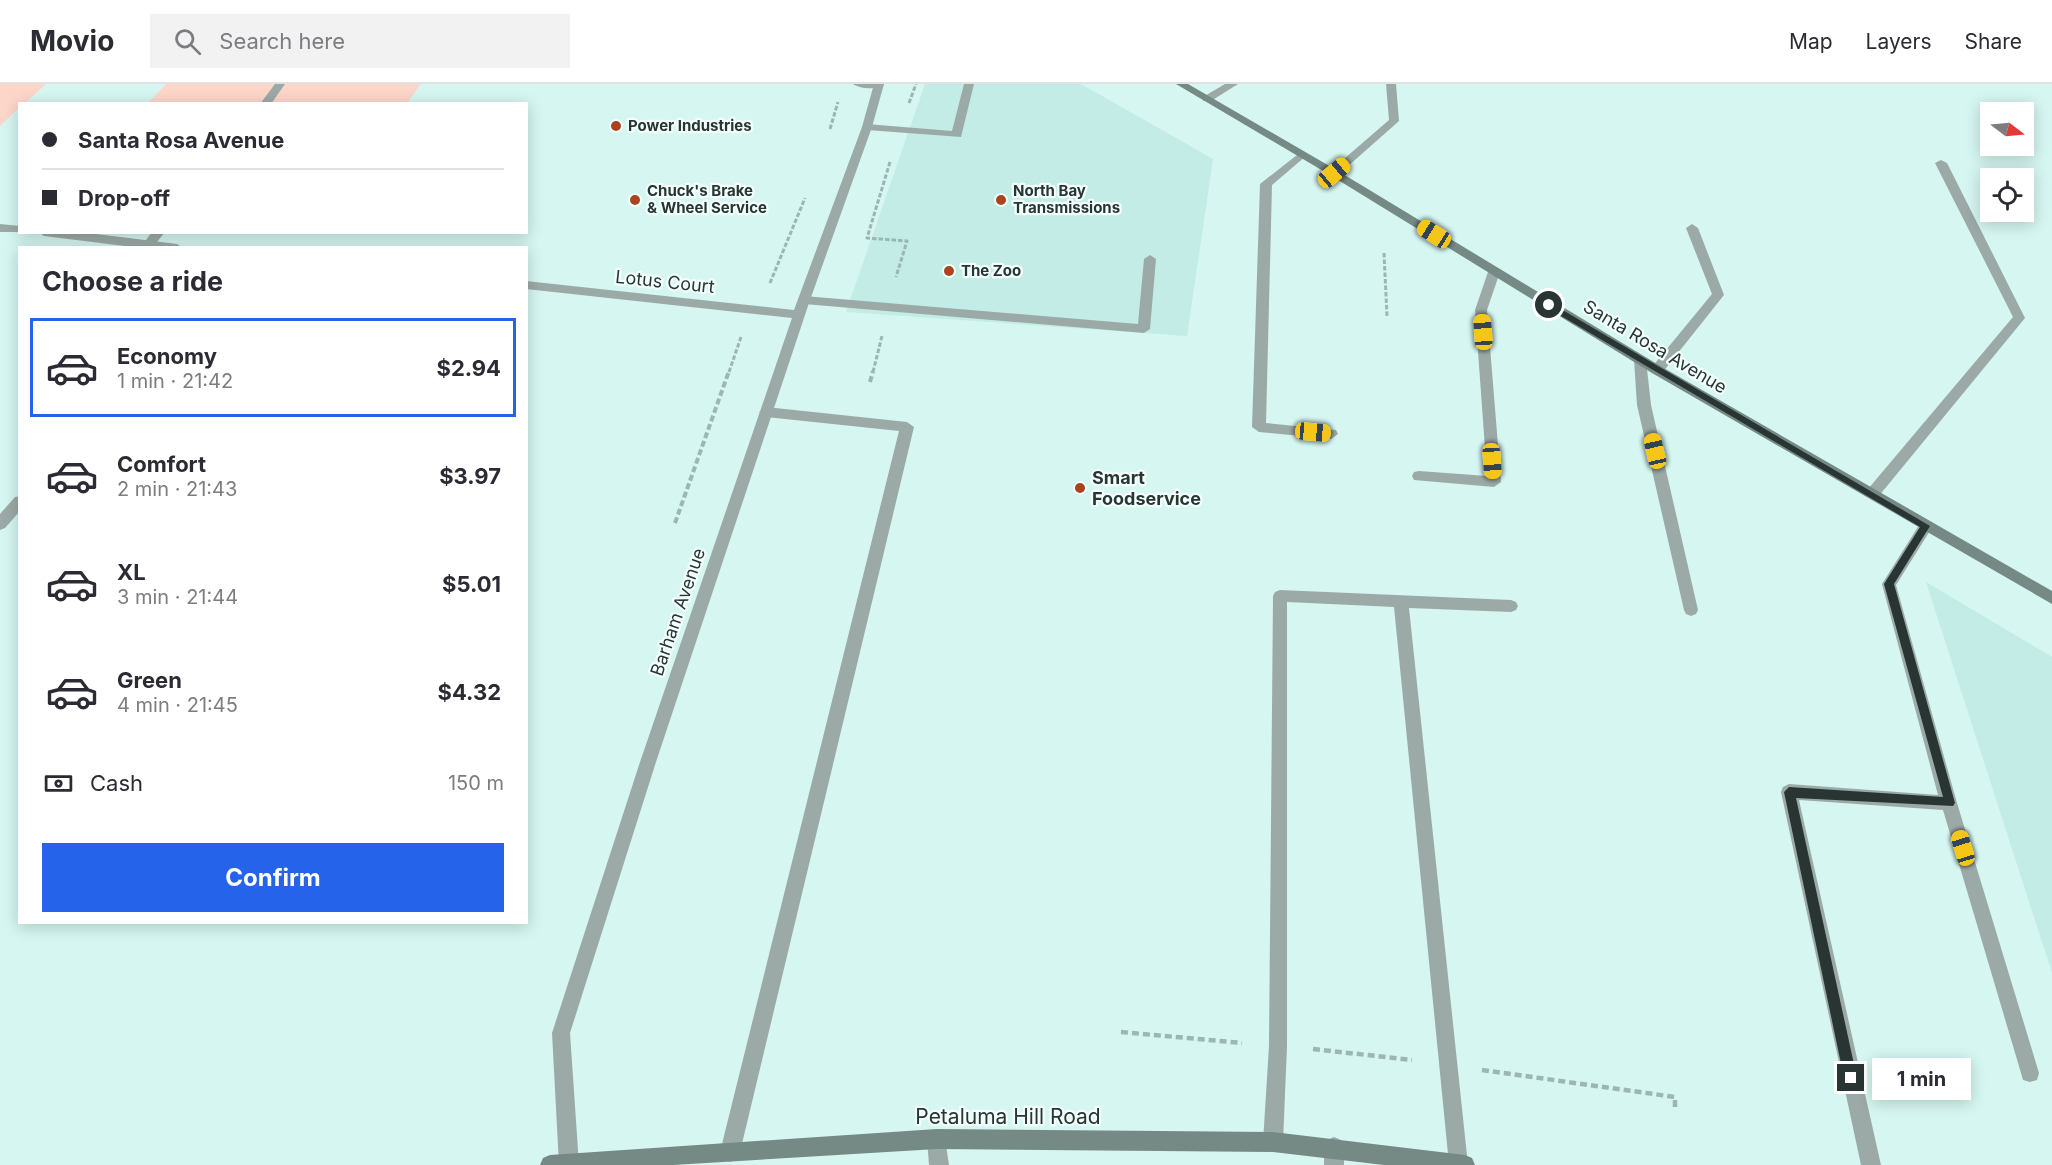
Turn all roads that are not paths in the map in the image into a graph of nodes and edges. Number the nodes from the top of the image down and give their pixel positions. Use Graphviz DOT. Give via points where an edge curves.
graph roads {
  1 [pos="280,84"];
  2 [pos="858,84"];
  3 [pos="969,84"];
  4 [pos="1181,84"];
  5 [pos="1233,84"];
  6 [pos="1391,84"];
  7 [pos="879,85"];
  8 [pos="1207,99"];
  9 [pos="266,102"];
  10 [pos="867,128"];
  11 [pos="1302,154"];
  12 [pos="1941,163"];
  13 [pos="1334,173"];
  14 [pos="0,228"];
  15 [pos="1692,228"];
  16 [pos="18,230"];
  17 [pos="62,234"];
  18 [pos="157,234"];
  19 [pos="149,244"];
  20 [pos="163,246"];
  21 [pos="1150,259"];
  22 [pos="1494,272"];
  23 [pos="528,285"];
  24 [pos="802,307"];
  25 [pos="1640,360"];
  26 [pos="1657,370"];
  27 [pos="766,412"];
  28 [pos="1331,434"];
  29 [pos="1419,476"];
  30 [pos="1873,493"];
  31 [pos="18,503"];
  32 [pos="0,524"];
  33 [pos="1926,526"];
  34 [pos="2052,598"];
  35 [pos="1401,601"];
  36 [pos="1511,606"];
  37 [pos="1691,610"];
  38 [pos="1950,803"];
  39 [pos="2030,1074"];
  40 [pos="937,1139"];
  41 [pos="1273,1142"];
  42 [pos="730,1152"];
  43 [pos="1334,1156"];
  44 [pos="563,1164"];
  45 [pos="1459,1164"];
  46 [pos="939,1165"];
  47 [pos="1465,1165"];
  48 [pos="1871,1165"];
  1 -- 9 [label="street"];
  2 -- 7 [label="street"];
  3 -- 10 [label="street" via="957,135"];
  4 -- 8 [label="main road, Santa Rosa Avenue"];
  5 -- 8 [label="street"];
  6 -- 13 [label="street" via="1394,121"];
  7 -- 10 [label="street, Barham Avenue"];
  8 -- 11 [label="main road, Santa Rosa Avenue"];
  10 -- 24 [label="street, Barham Avenue"];
  11 -- 13 [label="main road, Santa Rosa Avenue"];
  11 -- 28 [label="street" via="1266,184 1258,427"];
  12 -- 30 [label="street" via="2019,318"];
  13 -- 22 [label="main road, Santa Rosa Avenue"];
  14 -- 16 [label="street"];
  15 -- 26 [label="street" via="1718,295"];
  17 -- 19 [label="street"];
  18 -- 19 [label="street"];
  19 -- 20 [label="street"];
  21 -- 24 [label="street, Lotus Court" via="1144,329"];
  22 -- 25 [label="main road, Santa Rosa Avenue"];
  22 -- 29 [label="street" via="1481,310 1494,482"];
  23 -- 24 [label="street, Lotus Court" via="758,310"];
  24 -- 27 [label="street, Barham Avenue"];
  25 -- 26 [label="main road, Santa Rosa Avenue"];
  25 -- 37 [label="street" via="1644,405"];
  26 -- 30 [label="main road, Santa Rosa Avenue"];
  27 -- 42 [label="street" via="907,427"];
  27 -- 44 [label="street, Barham Avenue" via="561,1033"];
  30 -- 33 [label="main road, Santa Rosa Avenue"];
  31 -- 32 [label="street"];
  33 -- 34 [label="main road, Santa Rosa Avenue"];
  33 -- 38 [label="street" via="1889,584"];
  35 -- 36 [label="street"];
  35 -- 41 [label="street" via="1280,596 1278,1046"];
  35 -- 45 [label="street"];
  38 -- 39 [label="street"];
  38 -- 48 [label="street" via="1789,792"];
  40 -- 41 [label="main road, Petaluma Hill Road"];
  40 -- 42 [label="main road, Petaluma Hill Road"];
  40 -- 46 [label="street"];
  41 -- 43 [label="main road, Petaluma Hill Road"];
  42 -- 44 [label="main road, Petaluma Hill Road"];
  43 -- 45 [label="main road, Petaluma Hill Road"];
  45 -- 47 [label="main road, Petaluma Hill Road"];
}
